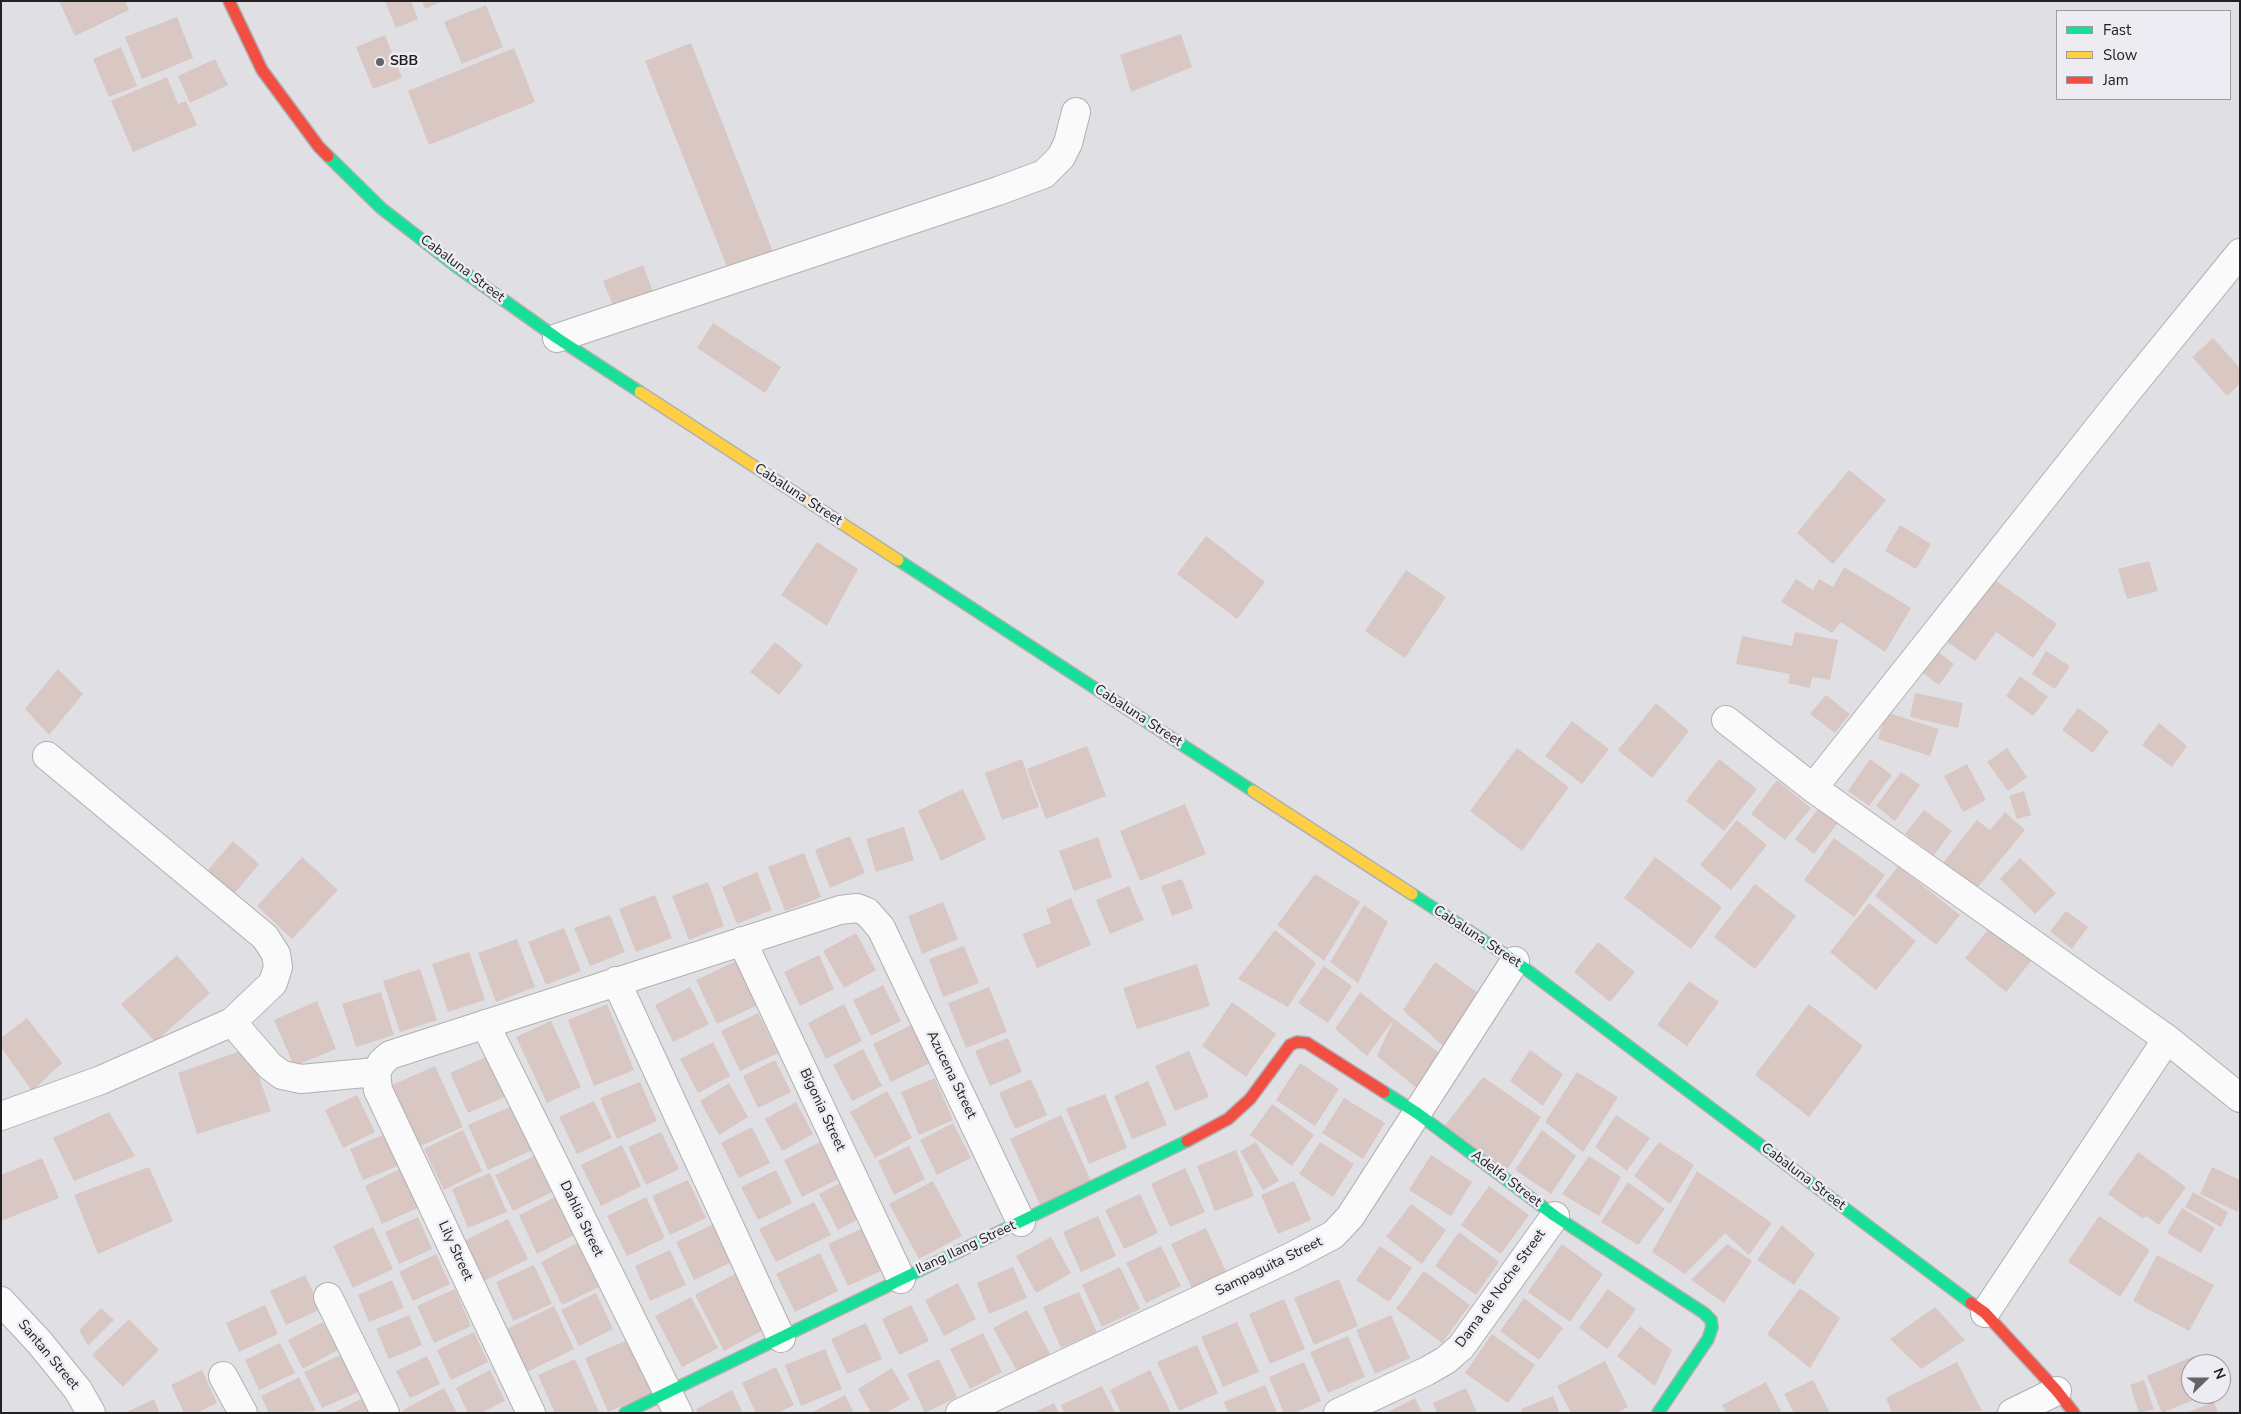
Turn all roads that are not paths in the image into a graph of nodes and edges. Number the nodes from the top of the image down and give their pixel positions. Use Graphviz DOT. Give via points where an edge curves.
graph roads {
  1 [pos="229,1"];
  2 [pos="1076,112"];
  3 [pos="2240,253"];
  4 [pos="557,338"];
  5 [pos="1726,720"];
  6 [pos="47,756"];
  7 [pos="1813,788"];
  8 [pos="742,941"];
  9 [pos="1514,960"];
  10 [pos="616,981"];
  11 [pos="232,1022"];
  12 [pos="485,1024"];
  13 [pos="2167,1039"];
  14 [pos="1284,1053"];
  15 [pos="377,1081"];
  16 [pos="2240,1098"];
  17 [pos="1417,1113"];
  18 [pos="1,1116"];
  19 [pos="1555,1216"];
  20 [pos="1021,1222"];
  21 [pos="901,1279"];
  22 [pos="328,1297"];
  23 [pos="1,1301"];
  24 [pos="1985,1314"];
  25 [pos="781,1338"];
  26 [pos="223,1376"];
  27 [pos="2057,1391"];
  28 [pos="672,1403"];
  29 [pos="91,1413"];
  30 [pos="243,1413"];
  31 [pos="385,1413"];
  32 [pos="531,1413"];
  33 [pos="625,1413"];
  34 [pos="960,1413"];
  35 [pos="1338,1413"];
  36 [pos="1658,1413"];
  37 [pos="2012,1413"];
  38 [pos="2074,1413"];
  1 -- 4 [label="main road, Cabaluna Street" via="262,70 319,146 381,208"];
  2 -- 4 [label="street" via="1061,157 1044,174"];
  3 -- 7 [label="street"];
  4 -- 9 [label="main road, Cabaluna Street"];
  5 -- 7 [label="street"];
  6 -- 11 [label="street" via="265,937 276,954 278,967 273,983"];
  7 -- 13 [label="street"];
  8 -- 10 [label="street"];
  8 -- 20 [label="street, Azucena Street" via="840,910 856,908 867,912 881,928"];
  8 -- 21 [label="street, Bigonia Street"];
  9 -- 17 [label="street, Sampaguita Street"];
  9 -- 24 [label="main road, Cabaluna Street"];
  10 -- 12 [label="street"];
  10 -- 25 [label="street"];
  11 -- 15 [label="street" via="270,1066 282,1075 301,1079"];
  11 -- 18 [label="street" via="101,1080"];
  12 -- 15 [label="street" via="390,1055 382,1062"];
  12 -- 28 [label="street, Dahlia Street"];
  13 -- 16 [label="street"];
  13 -- 24 [label="street"];
  14 -- 17 [label="main road, Adelfa Street" via="1290,1045 1307,1043"];
  14 -- 20 [label="main road, Ilang Ilang Street" via="1250,1099 1228,1119"];
  15 -- 32 [label="street, Lily Street"];
  17 -- 19 [label="main road, Adelfa Street"];
  17 -- 34 [label="street, Sampaguita Street" via="1350,1217 1333,1235 1316,1246"];
  19 -- 35 [label="street, Dama de Noche Street" via="1461,1347 1427,1371"];
  19 -- 36 [label="main road, Adelfa Street" via="1711,1320 1708,1339"];
  20 -- 21 [label="main road, Ilang Ilang Street"];
  21 -- 25 [label="main road, Ilang Ilang Street"];
  22 -- 31 [label="street"];
  23 -- 29 [label="street, Santan Street" via="78,1390"];
  24 -- 27 [label="main road, Cabaluna Street"];
  25 -- 28 [label="main road, Ilang Ilang Street"];
  26 -- 30 [label="street"];
  27 -- 37 [label="street"];
  27 -- 38 [label="main road, Cabaluna Street"];
  28 -- 33 [label="main road, Ilang Ilang Street"];
}
